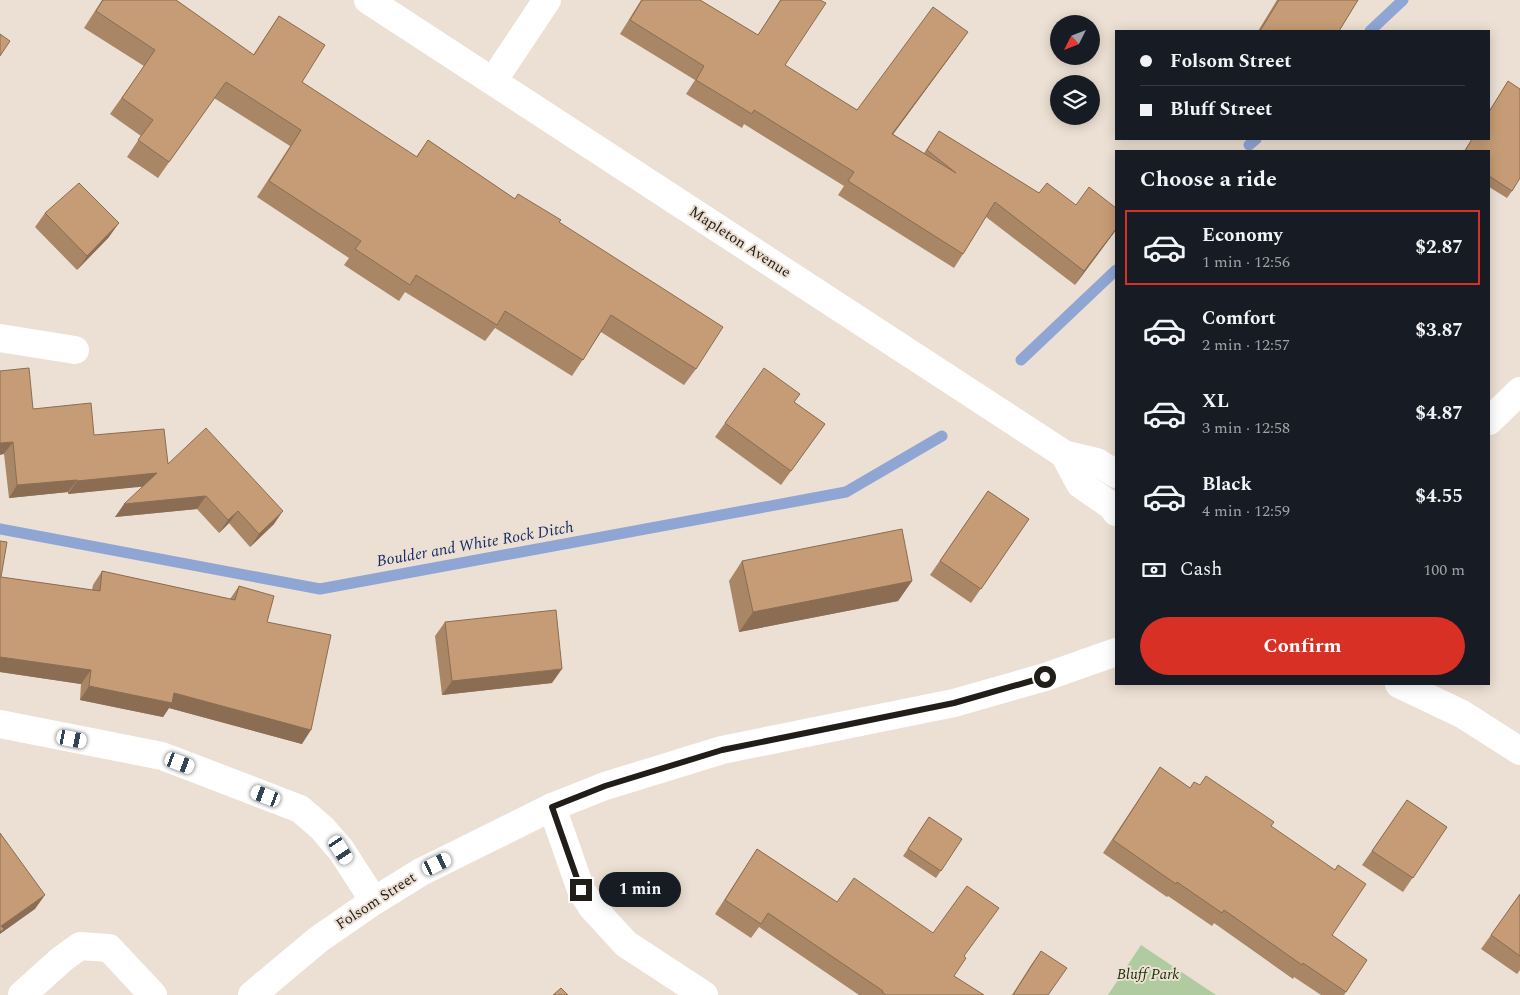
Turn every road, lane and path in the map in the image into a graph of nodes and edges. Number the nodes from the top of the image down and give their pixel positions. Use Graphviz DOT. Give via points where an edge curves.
graph roads {
  1 [pos="368,0"];
  2 [pos="547,0"];
  3 [pos="493,82"];
  4 [pos="0,338"];
  5 [pos="75,350"];
  6 [pos="1520,390"];
  7 [pos="1490,420"];
  8 [pos="1064,454"];
  9 [pos="1115,473"];
  10 [pos="1115,510"];
  11 [pos="1115,652"];
  12 [pos="1400,685"];
  13 [pos="1434,685"];
  14 [pos="1462,714"];
  15 [pos="0,724"];
  16 [pos="1520,751"];
  17 [pos="552,807"];
  18 [pos="374,900"];
  19 [pos="22,995"];
  20 [pos="153,995"];
  21 [pos="252,995"];
  22 [pos="704,995"];
  1 -- 3 [label="street, Mapleton Avenue"];
  2 -- 3 [label="street"];
  3 -- 8 [label="street, Mapleton Avenue"];
  4 -- 5 [label="street"];
  6 -- 7 [label="street"];
  8 -- 9 [label="street, Mapleton Avenue" via="1096,462"];
  8 -- 10 [label="street" via="1080,484"];
  11 -- 17 [label="street, Folsom Street" via="1045,677 954,703 722,750 605,786"];
  12 -- 14 [label="street"];
  13 -- 14 [label="street"];
  14 -- 16 [label="street"];
  15 -- 18 [label="street" via="162,756 300,809 341,850"];
  17 -- 18 [label="street, Folsom Street" via="421,872"];
  17 -- 22 [label="street" via="581,890 592,907 626,944"];
  18 -- 21 [label="street, Folsom Street" via="319,939"];
  19 -- 20 [label="street" via="80,946 109,948"];
}
